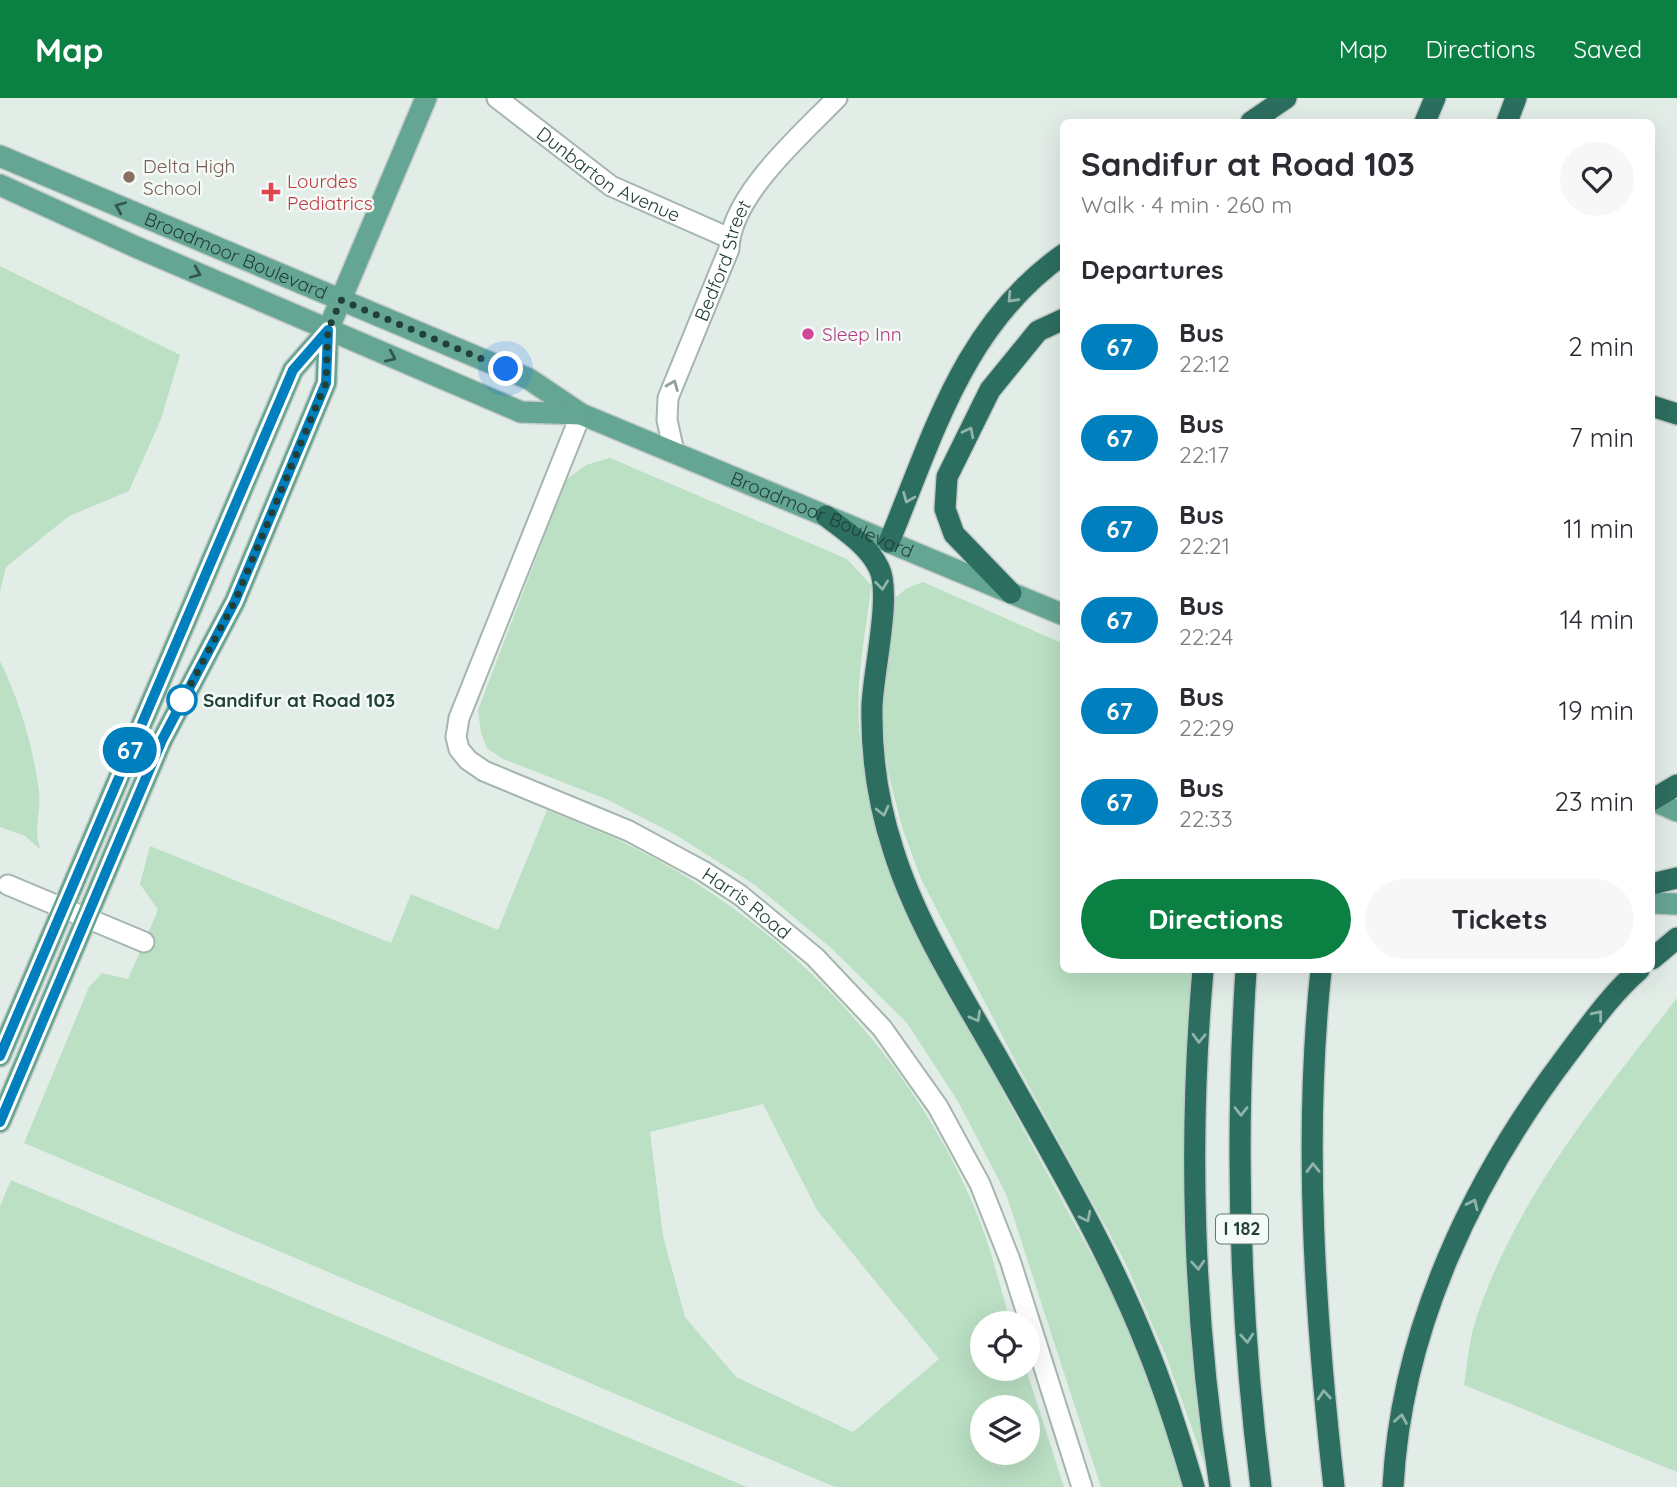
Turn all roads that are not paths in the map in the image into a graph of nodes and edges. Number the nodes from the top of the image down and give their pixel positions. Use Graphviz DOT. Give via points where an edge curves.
graph roads {
  1 [pos="426,98"];
  2 [pos="498,98"];
  3 [pos="837,98"];
  4 [pos="1286,98"];
  5 [pos="1435,98"];
  6 [pos="1516,98"];
  7 [pos="1255,119"];
  8 [pos="1426,119"];
  9 [pos="1508,119"];
  10 [pos="0,156"];
  11 [pos="0,185"];
  12 [pos="729,238"];
  13 [pos="1060,257"];
  14 [pos="341,300"];
  15 [pos="1060,320"];
  16 [pos="328,330"];
  17 [pos="1655,407"];
  18 [pos="580,414"];
  19 [pos="1677,414"];
  20 [pos="674,452"];
  21 [pos="826,516"];
  22 [pos="890,542"];
  23 [pos="1011,593"];
  24 [pos="1060,613"];
  25 [pos="1677,785"];
  26 [pos="1655,798"];
  27 [pos="1655,801"];
  28 [pos="1677,811"];
  29 [pos="1677,878"];
  30 [pos="1655,883"];
  31 [pos="8,885"];
  32 [pos="1655,903"];
  33 [pos="1677,904"];
  34 [pos="62,908"];
  35 [pos="86,918"];
  36 [pos="1677,938"];
  37 [pos="144,942"];
  38 [pos="1655,956"];
  39 [pos="1203,973"];
  40 [pos="1246,973"];
  41 [pos="1321,973"];
  42 [pos="1327,973"];
  43 [pos="1636,973"];
  44 [pos="1315,1029"];
  45 [pos="0,1056"];
  46 [pos="0,1122"];
  47 [pos="1082,1487"];
  48 [pos="1194,1487"];
  49 [pos="1220,1487"];
  50 [pos="1261,1487"];
  51 [pos="1334,1487"];
  52 [pos="1394,1487"];
  1 -- 14 [label="main road"];
  2 -- 12 [label="street, Dunbarton Avenue" via="611,186"];
  3 -- 12 [label="street, Bedford Street" via="765,174"];
  4 -- 7 [label="highway"];
  5 -- 8 [label="highway"];
  6 -- 9 [label="highway"];
  14 -- 10 [label="main road, Broadmoor Boulevard, one-way"];
  11 -- 16 [label="main road, Broadmoor Boulevard, one-way"];
  20 -- 12 [label="street, Bedford Street, one-way" via="668,398 729,249"];
  13 -- 22 [label="highway, one-way" via="994,318 970,356"];
  14 -- 16 [label="main road"];
  14 -- 18 [label="main road, Broadmoor Boulevard" via="529,379"];
  23 -- 15 [label="highway, one-way" via="954,534 945,509 947,477 990,390 1038,331"];
  16 -- 18 [label="main road, Broadmoor Boulevard, one-way" via="521,412"];
  16 -- 34 [label="main road" via="293,370"];
  16 -- 35 [label="main road" via="326,383 235,601 162,740"];
  17 -- 19 [label="highway"];
  18 -- 20 [label="main road, Broadmoor Boulevard"];
  18 -- 47 [label="street, Harris Road" via="458,718 459,749 484,771 629,831 740,895 815,957 882,1028 938,1107 980,1184 1010,1260"];
  20 -- 21 [label="main road, Broadmoor Boulevard"];
  21 -- 22 [label="main road, Broadmoor Boulevard"];
  21 -- 48 [label="highway, one-way" via="863,545 880,569 883,598 872,706 873,753 893,850 928,931 1119,1283 1166,1396"];
  22 -- 23 [label="main road, Broadmoor Boulevard"];
  23 -- 24 [label="main road, Broadmoor Boulevard"];
  25 -- 26 [label="highway"];
  27 -- 28 [label="main road"];
  29 -- 30 [label="highway"];
  31 -- 34 [label="street"];
  32 -- 33 [label="main road"];
  34 -- 35 [label="street"];
  34 -- 45 [label="main road"];
  35 -- 37 [label="street"];
  35 -- 46 [label="main road"];
  36 -- 38 [label="highway"];
  39 -- 49 [label="highway, one-way" via="1196,1101 1198,1251 1209,1417"];
  40 -- 50 [label="highway, I 182, one-way" via="1240,1186 1249,1370"];
  41 -- 44 [label="highway"];
  42 -- 44 [label="highway"];
  52 -- 43 [label="highway, one-way" via="1409,1379 1430,1304 1478,1193 1531,1103"];
  51 -- 44 [label="highway, one-way" via="1314,1225"];
}
